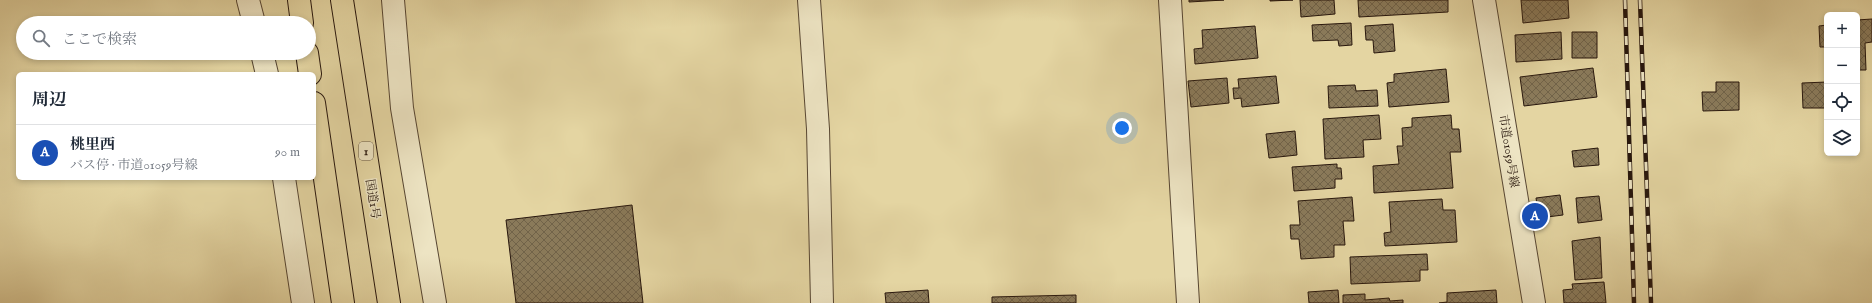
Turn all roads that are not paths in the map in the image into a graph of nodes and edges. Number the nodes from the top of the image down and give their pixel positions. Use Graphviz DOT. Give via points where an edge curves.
graph roads {
  1 [pos="248,0"];
  2 [pos="299,0"];
  3 [pos="342,0"];
  4 [pos="393,0"];
  5 [pos="809,0"];
  6 [pos="1170,0"];
  7 [pos="1484,0"];
  8 [pos="252,16"];
  9 [pos="301,16"];
  10 [pos="264,60"];
  11 [pos="308,60"];
  12 [pos="267,72"];
  13 [pos="310,72"];
  14 [pos="316,117"];
  15 [pos="284,180"];
  16 [pos="303,303"];
  17 [pos="343,303"];
  18 [pos="389,303"];
  19 [pos="435,303"];
  20 [pos="822,303"];
  21 [pos="1188,303"];
  22 [pos="1534,303"];
  1 -- 8 [label="street"];
  2 -- 9 [label="highway"];
  3 -- 18 [label="highway, 国道1号 / 1"];
  4 -- 19 [label="street" via="402,108"];
  5 -- 20 [label="street" via="818,129"];
  6 -- 21 [label="street"];
  7 -- 22 [label="street, 市道01059号線"];
  10 -- 12 [label="street"];
  11 -- 13 [label="highway"];
  14 -- 17 [label="highway"];
  15 -- 16 [label="street"];
}
